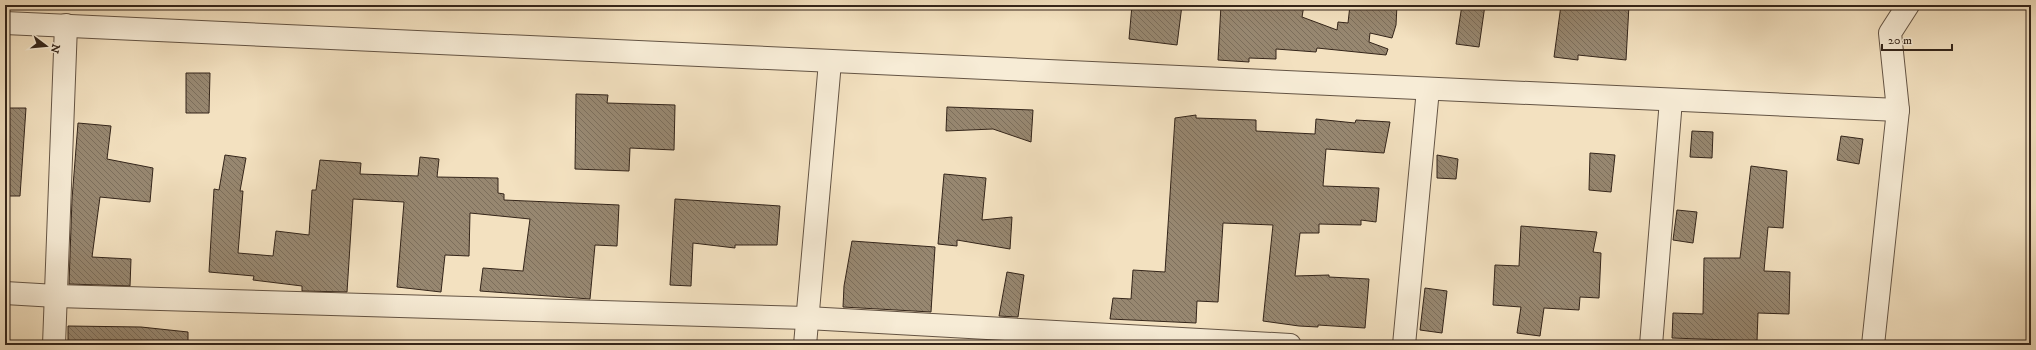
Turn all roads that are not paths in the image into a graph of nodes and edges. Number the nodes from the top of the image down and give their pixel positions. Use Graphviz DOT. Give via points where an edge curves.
graph roads {
  1 [pos="1908,5"];
  2 [pos="5,23"];
  3 [pos="66,25"];
  4 [pos="830,62"];
  5 [pos="1428,89"];
  6 [pos="1671,100"];
  7 [pos="1898,110"];
  8 [pos="5,292"];
  9 [pos="56,296"];
  10 [pos="807,318"];
  11 [pos="54,345"];
  12 [pos="805,345"];
  13 [pos="1290,345"];
  14 [pos="1404,345"];
  15 [pos="1651,345"];
  16 [pos="1874,345"];
  1 -- 7 [label="street" via="1890,33"];
  2 -- 3 [label="street"];
  3 -- 4 [label="street"];
  3 -- 9 [label="street"];
  4 -- 5 [label="street"];
  4 -- 10 [label="street"];
  5 -- 6 [label="street"];
  5 -- 14 [label="street"];
  6 -- 7 [label="street"];
  6 -- 15 [label="street"];
  7 -- 16 [label="street"];
  8 -- 9 [label="street"];
  9 -- 10 [label="street"];
  9 -- 11 [label="street"];
  10 -- 12 [label="street"];
  10 -- 13 [label="street"];
}
